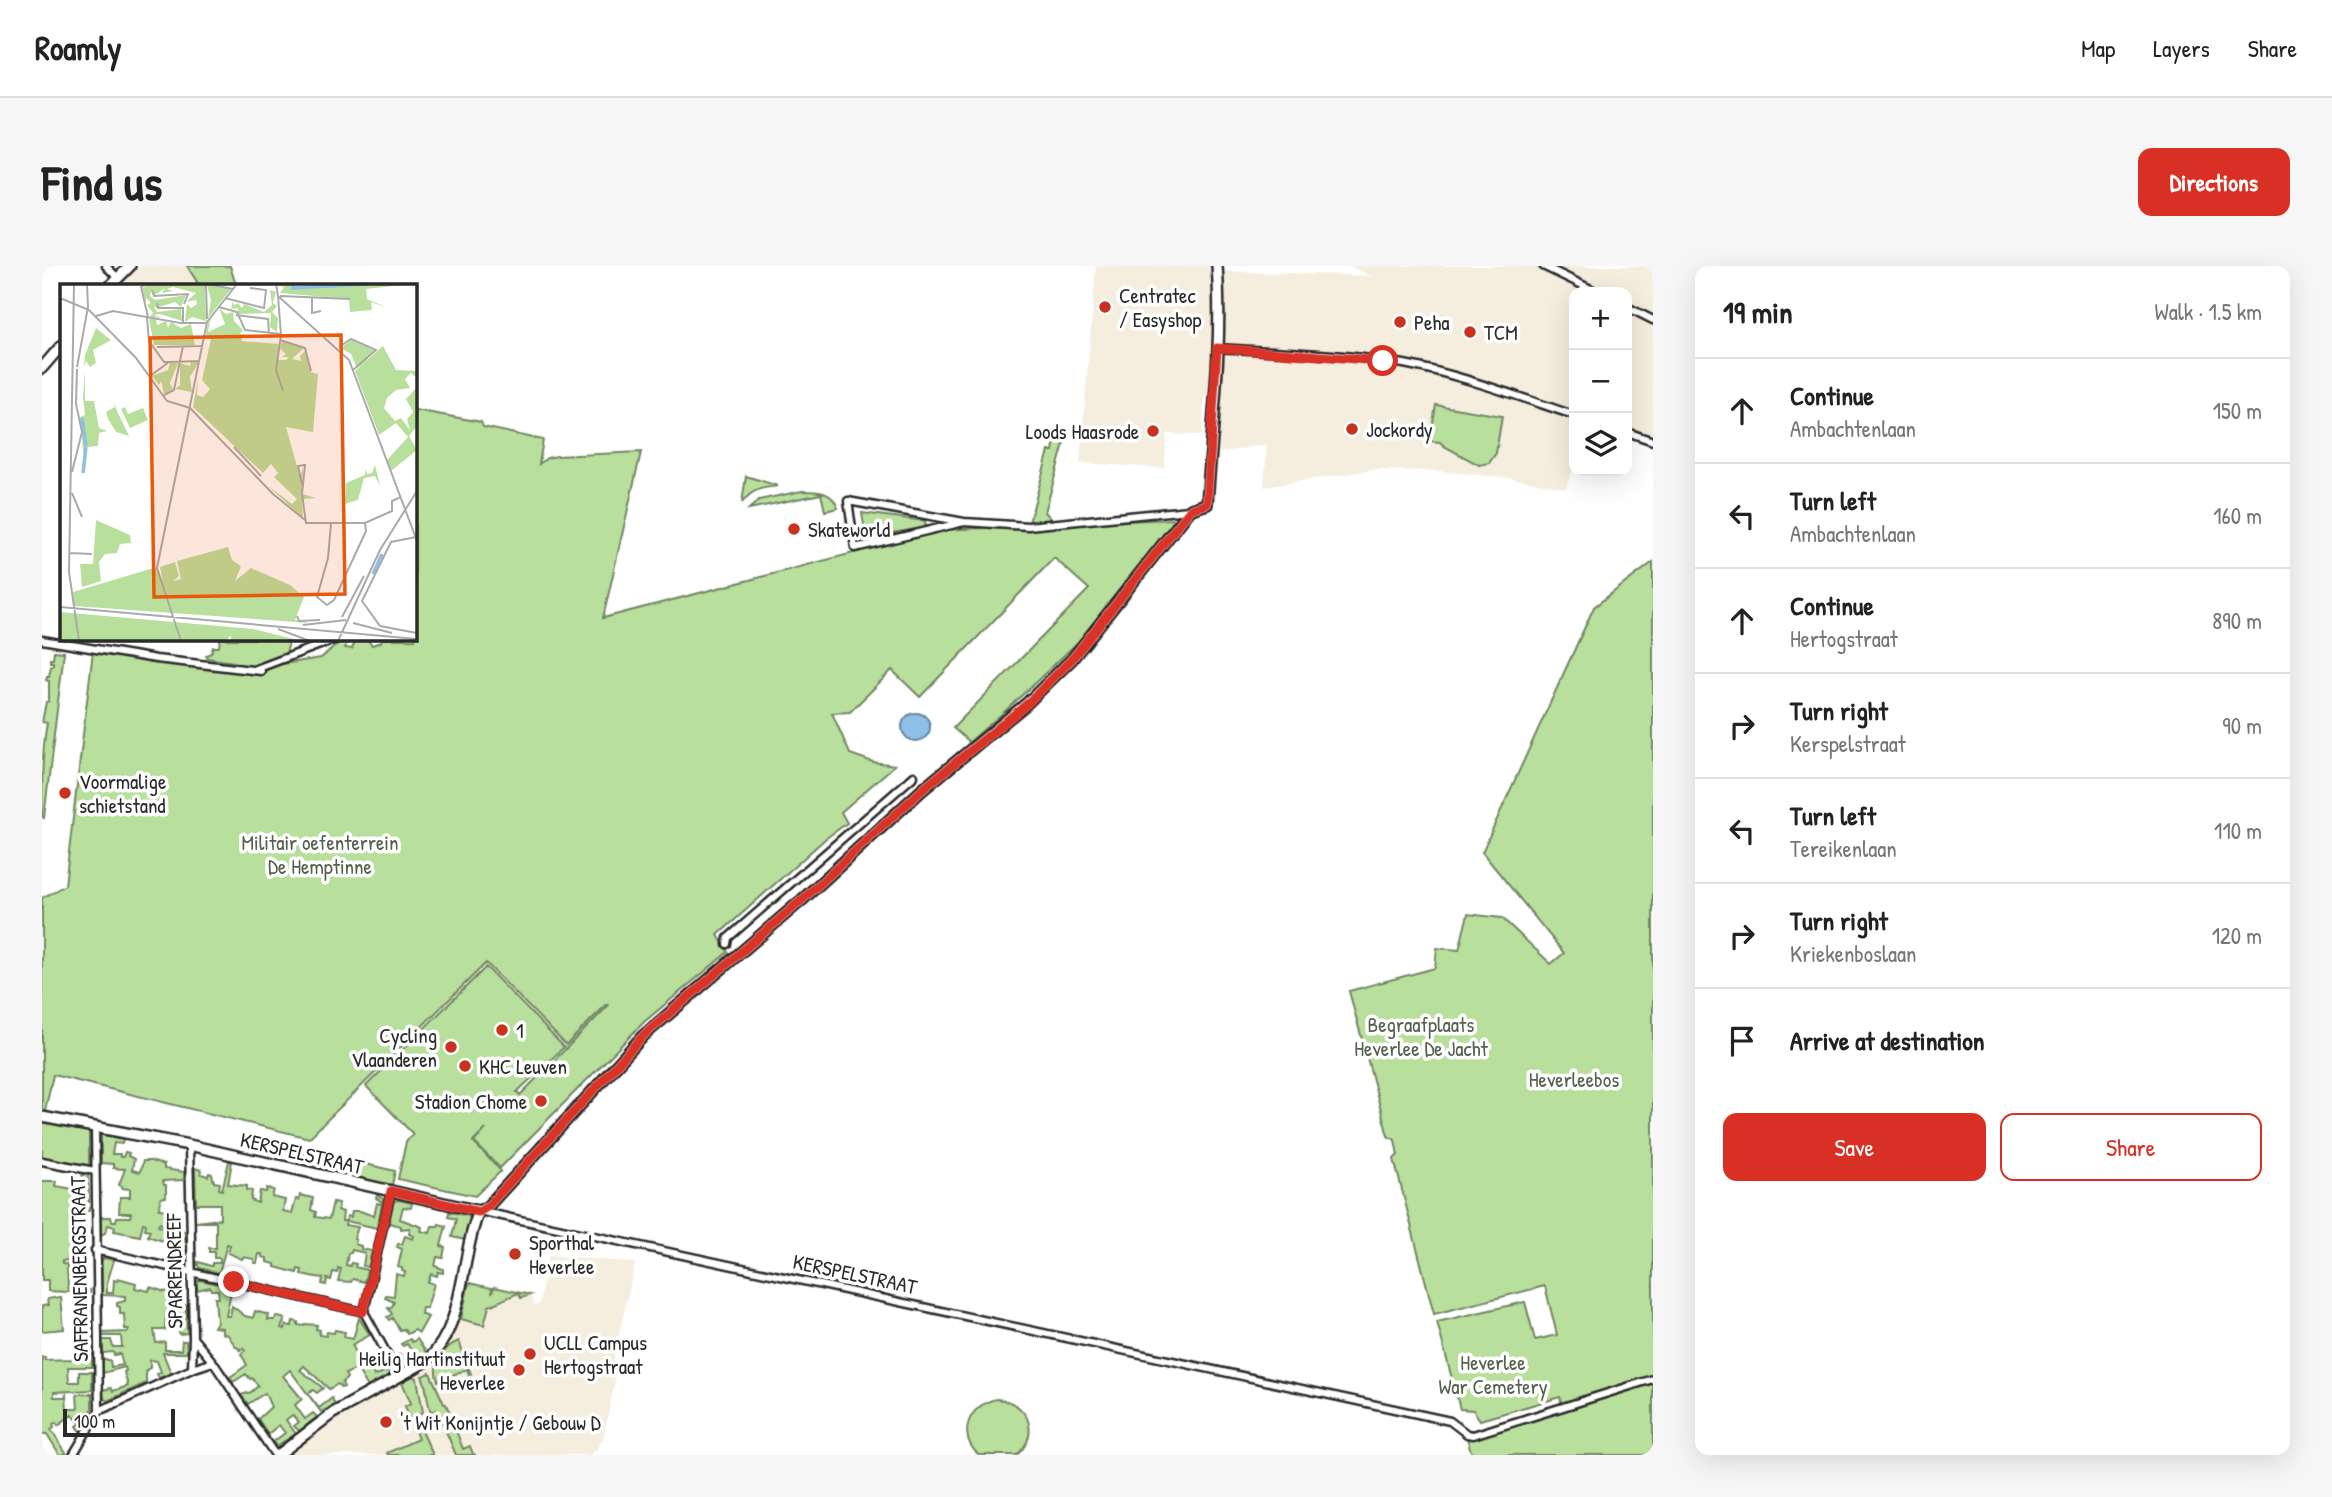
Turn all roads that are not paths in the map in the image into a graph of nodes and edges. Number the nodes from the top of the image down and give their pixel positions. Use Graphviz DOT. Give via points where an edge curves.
graph roads {
  1 [pos="106,266"];
  2 [pos="130,266"];
  3 [pos="1217,266"];
  4 [pos="1543,266"];
  5 [pos="114,281"];
  6 [pos="1587,287"];
  7 [pos="1632,310"];
  8 [pos="1653,320"];
  9 [pos="60,347"];
  10 [pos="1217,348"];
  11 [pos="42,368"];
  12 [pos="1569,413"];
  13 [pos="1632,434"];
  14 [pos="1653,441"];
  15 [pos="1191,509"];
  16 [pos="964,522"];
  17 [pos="42,640"];
  18 [pos="334,640"];
  19 [pos="67,641"];
  20 [pos="914,776"];
  21 [pos="727,944"];
  22 [pos="42,1117"];
  23 [pos="95,1127"];
  24 [pos="189,1145"];
  25 [pos="42,1161"];
  26 [pos="95,1171"];
  27 [pos="391,1191"];
  28 [pos="479,1212"];
  29 [pos="95,1250"];
  30 [pos="192,1272"];
  31 [pos="363,1312"];
  32 [pos="193,1338"];
  33 [pos="213,1362"];
  34 [pos="192,1369"];
  35 [pos="399,1376"];
  36 [pos="1653,1379"];
  37 [pos="99,1411"];
  38 [pos="73,1455"];
  39 [pos="276,1455"];
  1 -- 5 [label="street"];
  2 -- 5 [label="street"];
  3 -- 10 [label="street"];
  4 -- 6 [label="street"];
  7 -- 8 [label="street"];
  9 -- 11 [label="street"];
  10 -- 12 [label="street" via="1405,364"];
  10 -- 15 [label="street" via="1207,504"];
  13 -- 14 [label="street"];
  15 -- 16 [label="street" via="1028,526"];
  15 -- 28 [label="street" via="1072,659 1026,705 922,790 643,1036"];
  16 -- 16 [label="street" via="887,508 848,500 855,548"];
  17 -- 19 [label="street"];
  18 -- 19 [label="street" via="257,671 156,659"];
  20 -- 21 [label="street" via="728,938"];
  22 -- 23 [label="street, KERSPELSTRAAT"];
  23 -- 24 [label="street, KERSPELSTRAAT"];
  23 -- 26 [label="street, SAFFRANENBERGSTRAAT"];
  24 -- 27 [label="street, KERSPELSTRAAT"];
  24 -- 30 [label="street, SPARRENDREEF"];
  25 -- 26 [label="street"];
  26 -- 29 [label="street, SAFFRANENBERGSTRAAT"];
  27 -- 28 [label="street, KERSPELSTRAAT"];
  27 -- 31 [label="street"];
  28 -- 35 [label="street" via="444,1340 427,1361"];
  28 -- 36 [label="street, KERSPELSTRAAT" via="1450,1421 1472,1435"];
  29 -- 30 [label="street"];
  29 -- 37 [label="street, SAFFRANENBERGSTRAAT"];
  30 -- 31 [label="street"];
  30 -- 32 [label="street, SPARRENDREEF"];
  31 -- 35 [label="street"];
  32 -- 33 [label="street, SPARRENDREEF"];
  32 -- 34 [label="street"];
  33 -- 34 [label="street"];
  33 -- 39 [label="street, SPARRENDREEF"];
  34 -- 37 [label="street"];
  35 -- 39 [label="street" via="333,1413"];
  37 -- 38 [label="street"];
}
